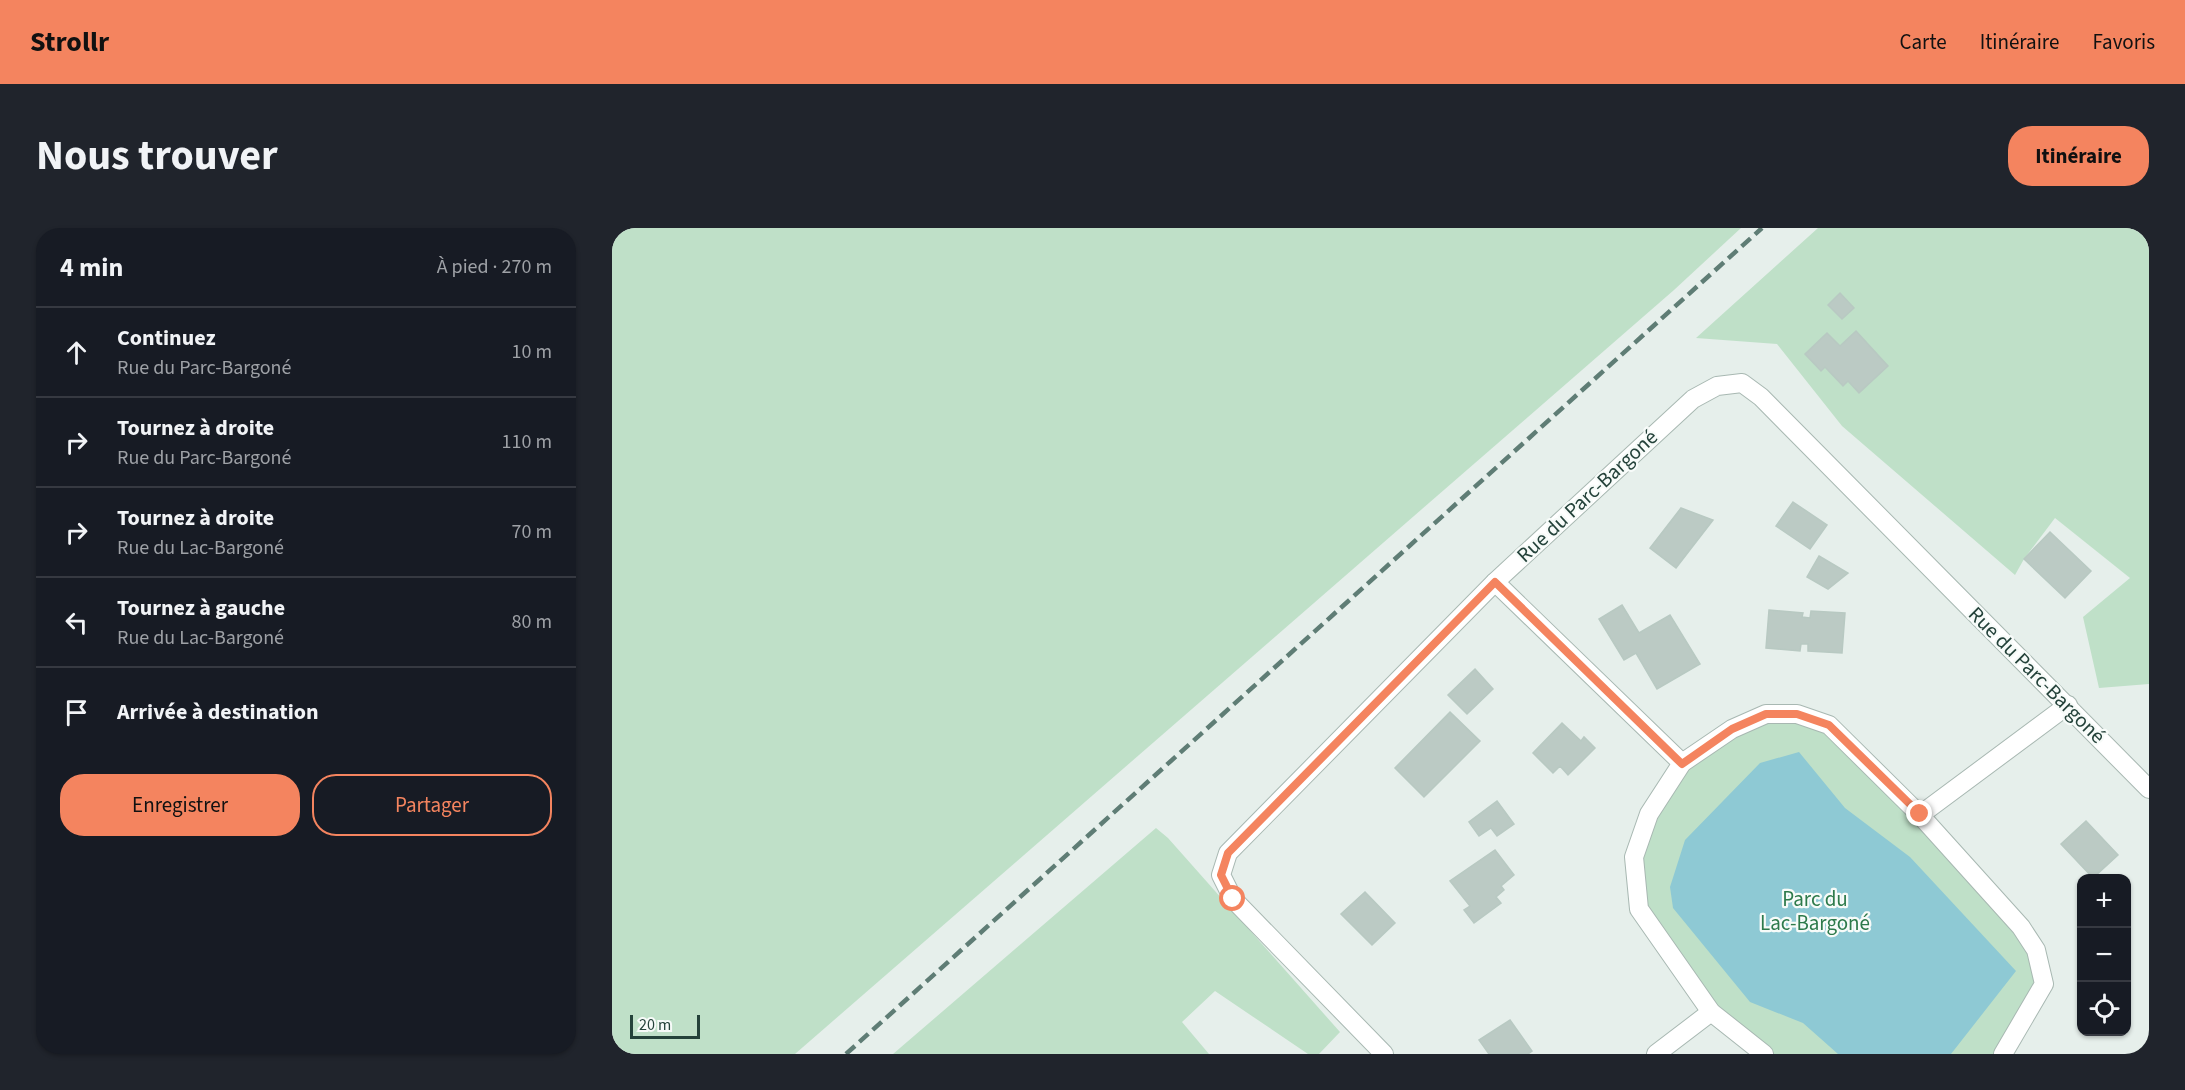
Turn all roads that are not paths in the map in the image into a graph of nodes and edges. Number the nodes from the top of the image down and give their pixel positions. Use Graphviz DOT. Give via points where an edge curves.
graph roads {
  1 [pos="1495,582"];
  2 [pos="2068,705"];
  3 [pos="1682,764"];
  4 [pos="2149,789"];
  5 [pos="1920,814"];
  6 [pos="1711,1012"];
  7 [pos="1384,1054"];
  8 [pos="1656,1054"];
  9 [pos="1764,1054"];
  10 [pos="2003,1054"];
  1 -- 2 [label="street, Rue du Parc-Bargoné" via="1693,399 1718,386 1742,383 1761,397"];
  1 -- 3 [label="street"];
  1 -- 7 [label="street, Rue du Parc-Bargoné" via="1228,853 1221,875 1233,899"];
  2 -- 4 [label="street, Rue du Parc-Bargoné"];
  2 -- 5 [label="street"];
  3 -- 5 [label="street" via="1732,729 1766,714 1797,714 1829,725"];
  3 -- 6 [label="street" via="1649,814 1634,857 1639,909"];
  5 -- 10 [label="street" via="2021,927 2036,950 2044,984"];
  6 -- 8 [label="street"];
  6 -- 9 [label="street"];
}
